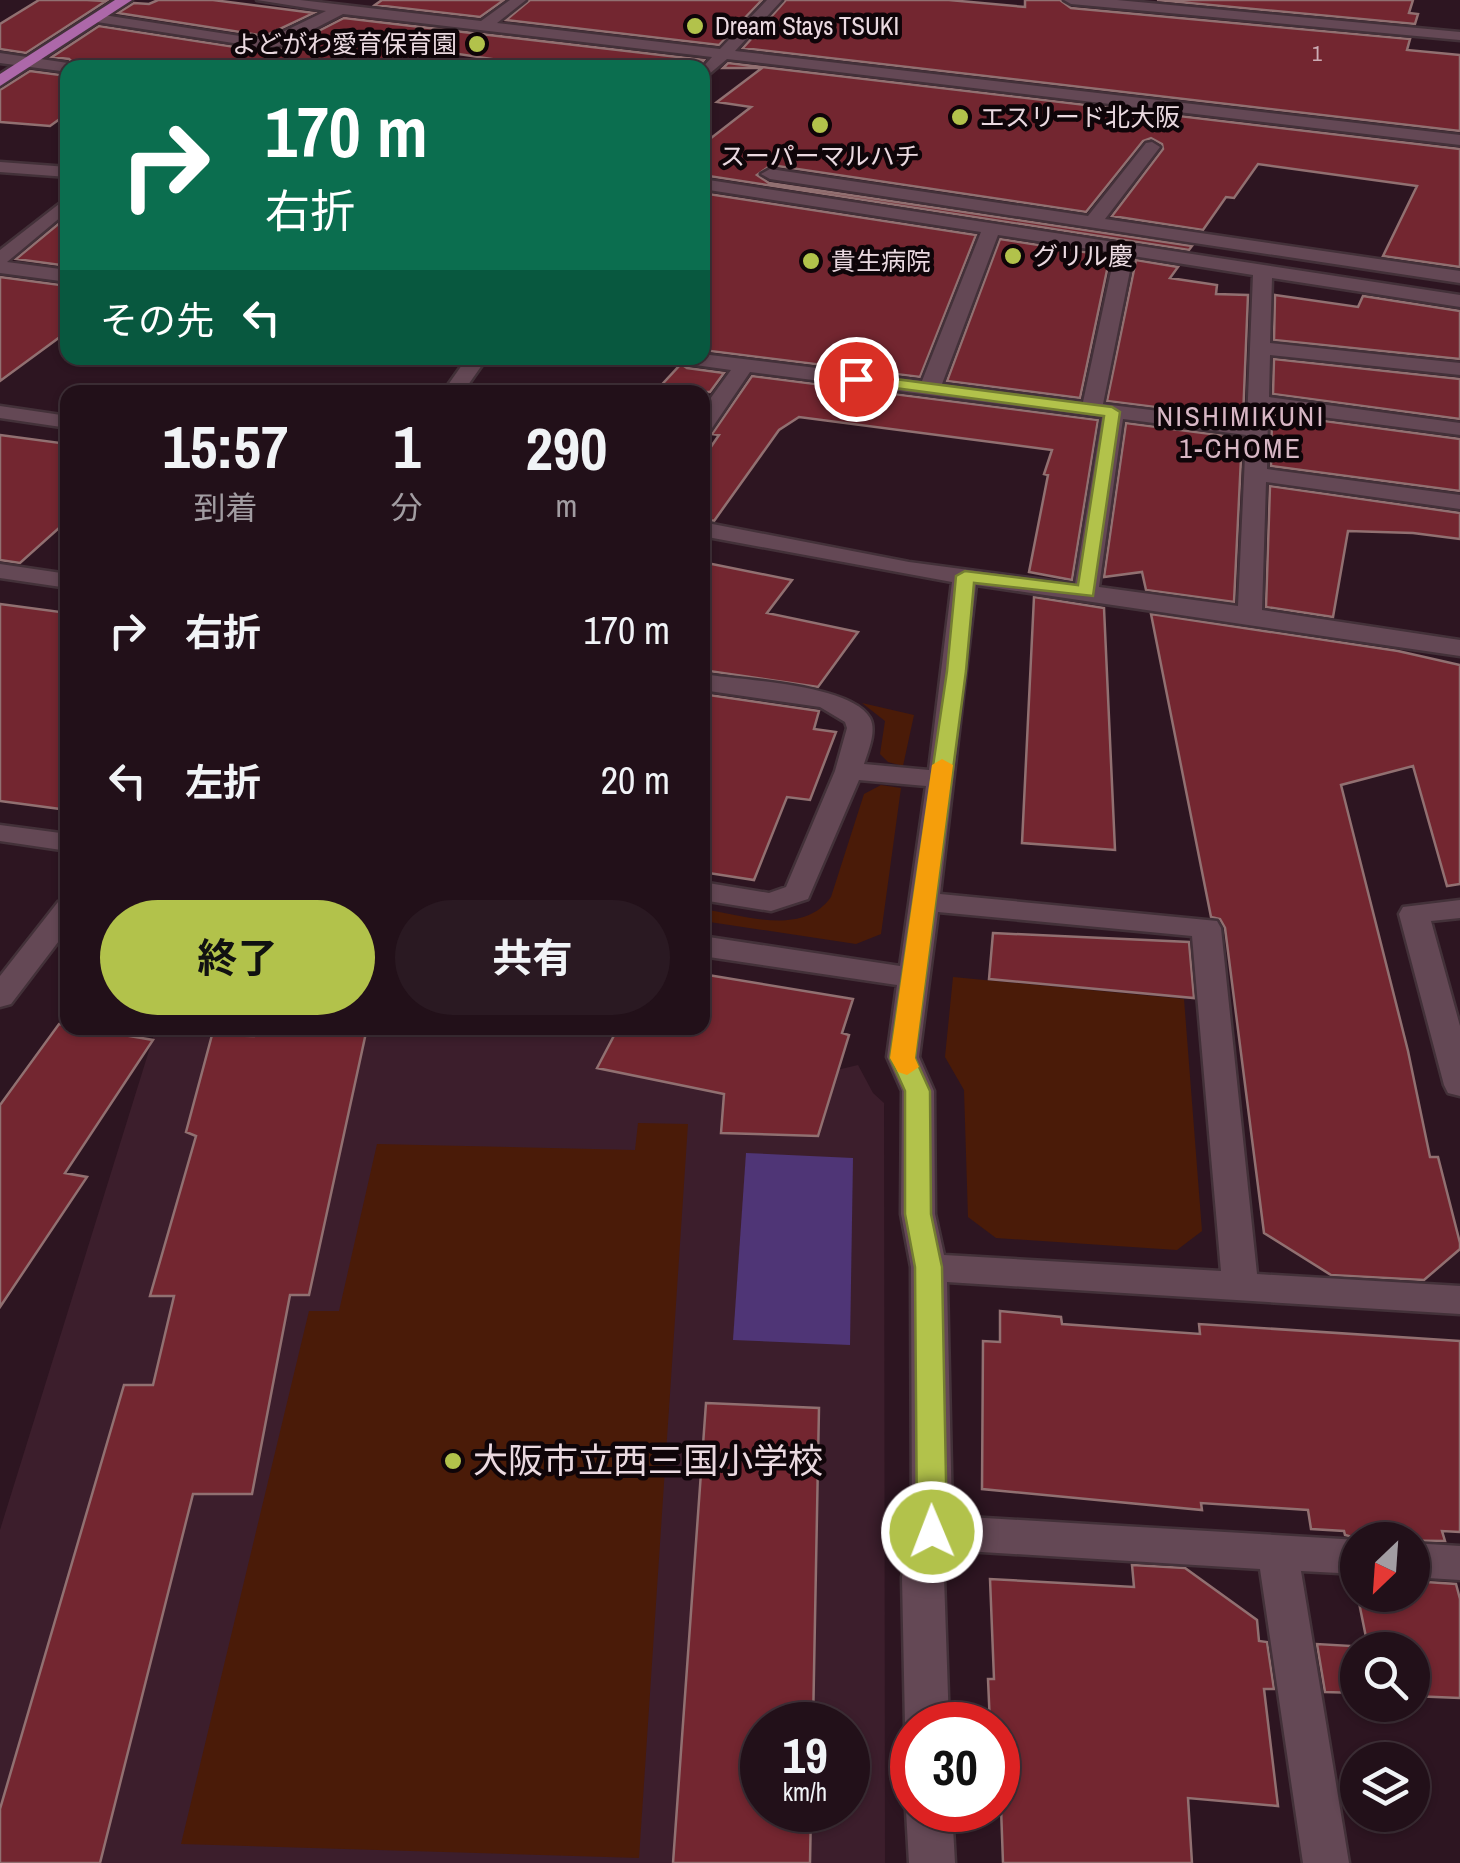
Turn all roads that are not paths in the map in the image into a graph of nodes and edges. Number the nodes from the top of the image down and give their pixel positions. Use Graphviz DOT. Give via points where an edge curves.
graph roads {
  1 [pos="125,0"];
  2 [pos="264,0"];
  3 [pos="519,0"];
  4 [pos="775,0"];
  5 [pos="1071,0"];
  6 [pos="340,9"];
  7 [pos="97,18"];
  8 [pos="484,26"];
  9 [pos="1460,36"];
  10 [pos="723,54"];
  11 [pos="0,58"];
  12 [pos="29,62"];
  13 [pos="60,67"];
  14 [pos="710,68"];
  15 [pos="1,79"];
  16 [pos="38,82"];
  17 [pos="1460,140"];
  18 [pos="1152,147"];
  19 [pos="0,166"];
  20 [pos="742,170"];
  21 [pos="60,171"];
  22 [pos="710,185"];
  23 [pos="60,209"];
  24 [pos="1092,222"];
  25 [pos="992,229"];
  26 [pos="1126,250"];
  27 [pos="0,259"];
  28 [pos="0,267"];
  29 [pos="1263,271"];
  30 [pos="60,275"];
  31 [pos="1460,277"];
  32 [pos="1460,301"];
  33 [pos="1260,348"];
  34 [pos="710,361"];
  35 [pos="744,365"];
  36 [pos="1460,370"];
  37 [pos="930,388"];
  38 [pos="1258,402"];
  39 [pos="1102,410"];
  40 [pos="0,412"];
  41 [pos="710,414"];
  42 [pos="60,421"];
  43 [pos="1460,429"];
  44 [pos="1257,430"];
  45 [pos="1255,474"];
  46 [pos="1460,502"];
  47 [pos="710,530"];
  48 [pos="0,572"];
  49 [pos="965,576"];
  50 [pos="60,580"];
  51 [pos="1086,592"];
  52 [pos="1250,615"];
  53 [pos="1460,648"];
  54 [pos="710,683"];
  55 [pos="849,771"];
  56 [pos="940,779"];
  57 [pos="0,833"];
  58 [pos="60,842"];
  59 [pos="710,893"];
  60 [pos="924,902"];
  61 [pos="1460,909"];
  62 [pos="60,918"];
  63 [pos="710,947"];
  64 [pos="914,978"];
  65 [pos="0,997"];
  66 [pos="1460,1084"];
  67 [pos="929,1267"];
  68 [pos="1240,1286"];
  69 [pos="1460,1300"];
  70 [pos="932,1532"];
  71 [pos="1278,1552"];
  72 [pos="1340,1556"];
  73 [pos="1430,1561"];
  74 [pos="1460,1563"];
  75 [pos="926,1702"];
  76 [pos="931,1832"];
  77 [pos="932,1863"];
  78 [pos="1326,1863"];
  1 -- 7 [label="main road"];
  2 -- 6 [label="street"];
  3 -- 8 [label="street"];
  4 -- 10 [label="street"];
  5 -- 9 [label="street"];
  6 -- 7 [label="street" via="266,44"];
  6 -- 8 [label="street"];
  7 -- 12 [label="main road"];
  8 -- 10 [label="street"];
  10 -- 14 [label="street"];
  10 -- 17 [label="street"];
  11 -- 12 [label="street"];
  12 -- 13 [label="street"];
  12 -- 15 [label="main road"];
  15 -- 16 [label="street"];
  18 -- 24 [label="street"];
  19 -- 21 [label="street"];
  20 -- 24 [label="street"];
  22 -- 25 [label="street"];
  23 -- 27 [label="street"];
  24 -- 31 [label="street"];
  25 -- 26 [label="street"];
  25 -- 37 [label="street"];
  26 -- 29 [label="street"];
  26 -- 39 [label="street"];
  28 -- 30 [label="street"];
  29 -- 32 [label="street"];
  29 -- 33 [label="street"];
  33 -- 36 [label="street"];
  33 -- 38 [label="street"];
  34 -- 35 [label="street"];
  35 -- 37 [label="street"];
  35 -- 41 [label="street"];
  37 -- 39 [label="street"];
  38 -- 43 [label="street"];
  38 -- 44 [label="street"];
  39 -- 44 [label="street"];
  39 -- 51 [label="street"];
  40 -- 42 [label="street"];
  44 -- 45 [label="street"];
  45 -- 46 [label="street"];
  45 -- 52 [label="street"];
  47 -- 49 [label="street"];
  48 -- 50 [label="street"];
  49 -- 51 [label="street"];
  49 -- 56 [label="street"];
  51 -- 52 [label="street"];
  52 -- 53 [label="street"];
  54 -- 55 [label="street" via="842,706 859,723"];
  55 -- 56 [label="street"];
  55 -- 59 [label="street" via="798,893 771,902"];
  56 -- 60 [label="street"];
  57 -- 58 [label="street"];
  60 -- 64 [label="street"];
  60 -- 68 [label="street" via="1206,928"];
  61 -- 66 [label="street" via="1414,914"];
  62 -- 65 [label="street"];
  63 -- 64 [label="street"];
  64 -- 67 [label="street" via="902,1058 918,1091 918,1214"];
  67 -- 68 [label="street"];
  67 -- 70 [label="street"];
  68 -- 69 [label="street"];
  70 -- 71 [label="street"];
  70 -- 75 [label="street" via="922,1577"];
  71 -- 72 [label="street"];
  71 -- 78 [label="street"];
  73 -- 74 [label="street"];
  76 -- 77 [label="street"];
}
